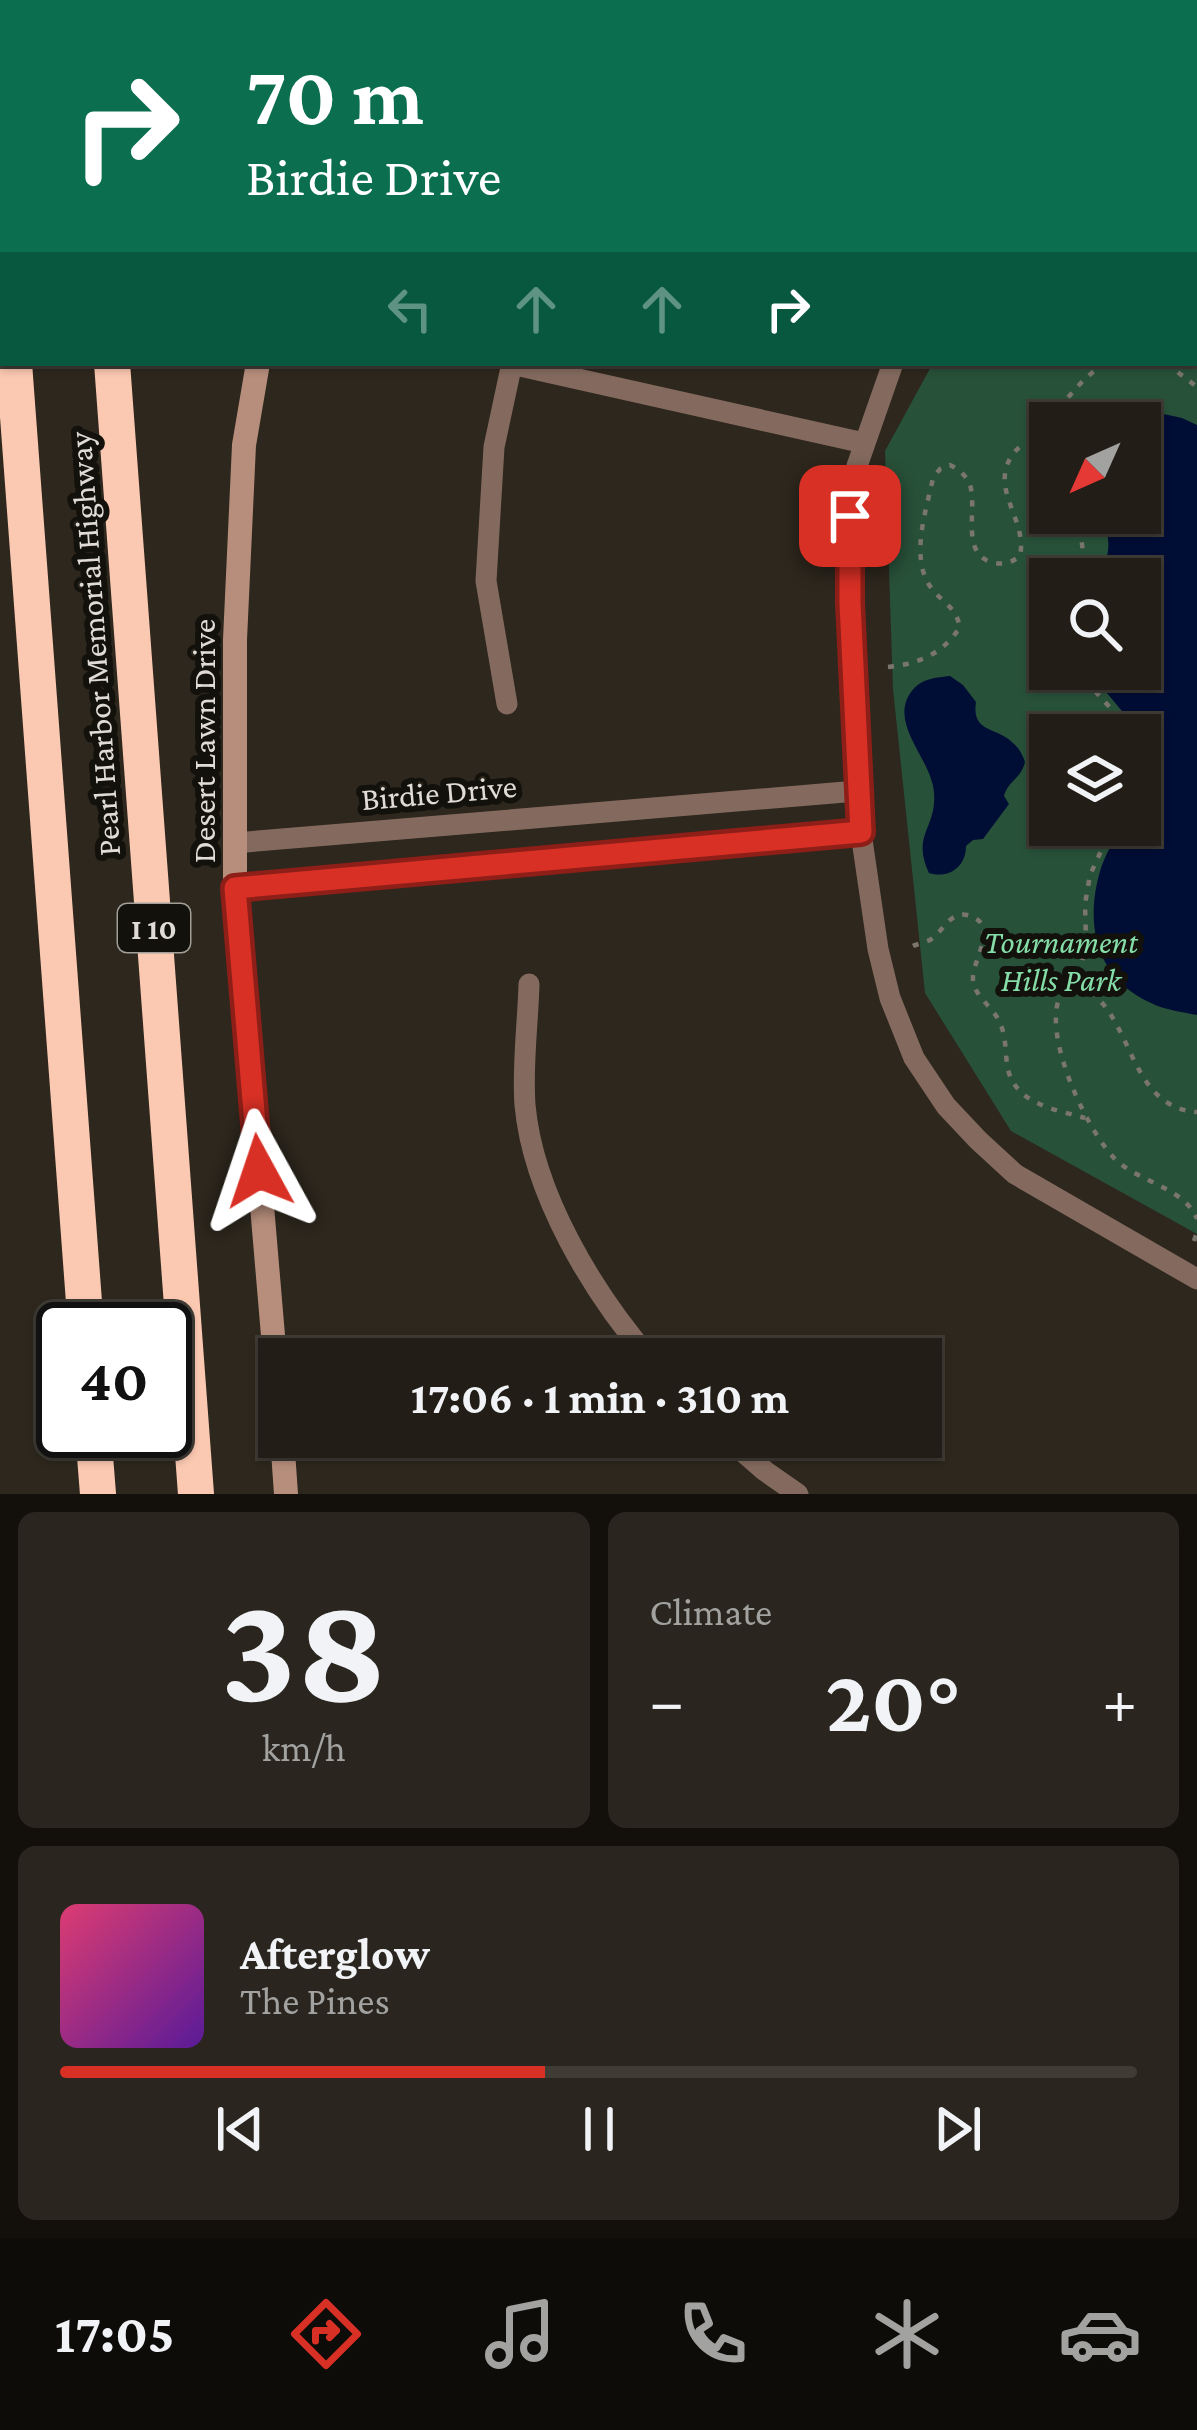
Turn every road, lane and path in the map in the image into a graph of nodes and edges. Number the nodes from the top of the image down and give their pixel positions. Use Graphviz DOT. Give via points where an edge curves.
graph roads {
  1 [pos="14,366"];
  2 [pos="112,366"];
  3 [pos="257,366"];
  4 [pos="512,366"];
  5 [pos="521,366"];
  6 [pos="892,366"];
  7 [pos="1100,366"];
  8 [pos="1170,366"];
  9 [pos="1197,387"];
  10 [pos="1066,402"];
  11 [pos="1029,441"];
  12 [pos="864,443"];
  13 [pos="888,667"];
  14 [pos="1094,690"];
  15 [pos="507,704"];
  16 [pos="1115,714"];
  17 [pos="857,790"];
  18 [pos="650,807"];
  19 [pos="861,832"];
  20 [pos="234,843"];
  21 [pos="1103,846"];
  22 [pos="656,851"];
  23 [pos="235,888"];
  24 [pos="913,946"];
  25 [pos="529,984"];
  26 [pos="1078,984"];
  27 [pos="1197,1112"];
  28 [pos="1085,1118"];
  29 [pos="1197,1219"];
  30 [pos="1197,1232"];
  31 [pos="1194,1240"];
  32 [pos="1197,1279"];
  33 [pos="84,1302"];
  34 [pos="273,1338"];
  35 [pos="632,1338"];
  36 [pos="95,1458"];
  37 [pos="283,1458"];
  38 [pos="750,1458"];
  39 [pos="98,1494"];
  40 [pos="196,1494"];
  41 [pos="286,1494"];
  42 [pos="798,1494"];
  1 -- 33 [label="highway, Pearl Harbor Memorial Highway"];
  2 -- 40 [label="highway, Pearl Harbor Memorial Highway / I 10"];
  3 -- 20 [label="street, Desert Lawn Drive" via="244,445"];
  4 -- 15 [label="street" via="494,447 486,580"];
  5 -- 12 [label="street"];
  6 -- 12 [label="street"];
  7 -- 10 [label="path"];
  8 -- 9 [label="path"];
  11 -- 13 [label="path" via="1006,464 1003,484 1023,541 1010,563 980,555 970,485 958,469 950,465 933,478 923,573 960,627 932,656"];
  12 -- 17 [label="street" via="850,516"];
  14 -- 16 [label="path"];
  17 -- 18 [label="street, Birdie Drive"];
  17 -- 19 [label="street"];
  18 -- 20 [label="street, Birdie Drive"];
  18 -- 22 [label="street"];
  19 -- 22 [label="street"];
  19 -- 32 [label="street" via="890,998 914,1058 946,1106 1015,1174"];
  20 -- 23 [label="street, Desert Lawn Drive"];
  21 -- 26 [label="path" via="1090,875"];
  22 -- 23 [label="street"];
  23 -- 34 [label="street, Desert Lawn Drive"];
  24 -- 28 [label="path" via="953,917 979,922 985,931 974,986 1000,1022 1015,1088"];
  25 -- 35 [label="street" via="525,1105 544,1183"];
  26 -- 27 [label="path" via="1113,1014 1151,1090"];
  26 -- 28 [label="path" via="1058,1000 1056,1023"];
  28 -- 29 [label="path" via="1114,1158 1188,1202"];
  30 -- 31 [label="path"];
  36 -- 39 [label="highway"];
  37 -- 41 [label="street"];
  38 -- 42 [label="street"];
}
